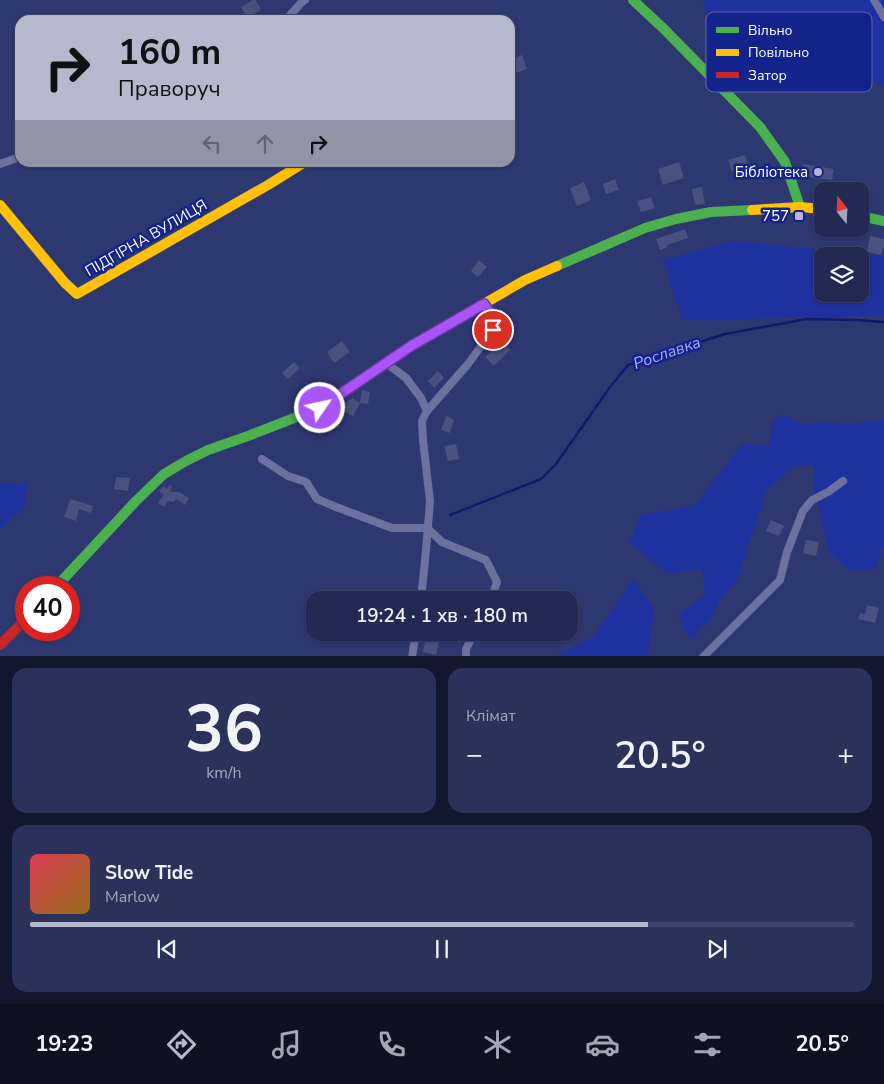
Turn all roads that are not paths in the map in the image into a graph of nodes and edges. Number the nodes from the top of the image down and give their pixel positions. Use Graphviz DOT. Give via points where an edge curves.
graph roads {
  1 [pos="305,0"];
  2 [pos="633,0"];
  3 [pos="874,0"];
  4 [pos="290,15"];
  5 [pos="884,17"];
  6 [pos="706,72"];
  7 [pos="726,92"];
  8 [pos="15,158"];
  9 [pos="0,164"];
  10 [pos="297,167"];
  11 [pos="0,205"];
  12 [pos="800,207"];
  13 [pos="814,208"];
  14 [pos="869,218"];
  15 [pos="884,221"];
  16 [pos="484,304"];
  17 [pos="386,362"];
  18 [pos="427,411"];
  19 [pos="262,460"];
  20 [pos="843,481"];
  21 [pos="427,528"];
  22 [pos="66,576"];
  23 [pos="422,591"];
  24 [pos="494,591"];
  25 [pos="15,630"];
  26 [pos="414,641"];
  27 [pos="470,641"];
  28 [pos="0,645"];
  29 [pos="412,656"];
  30 [pos="466,656"];
  31 [pos="703,656"];
  1 -- 4 [label="street"];
  2 -- 6 [label="street"];
  3 -- 5 [label="street"];
  7 -- 12 [label="street" via="760,127 786,162"];
  8 -- 9 [label="street"];
  10 -- 11 [label="street, ПІДГІРНА ВУЛИЦЯ" via="77,294 65,284"];
  12 -- 13 [label="street"];
  12 -- 16 [label="street" via="711,212 645,228 525,280"];
  14 -- 15 [label="street"];
  16 -- 17 [label="street"];
  16 -- 18 [label="street" via="491,314 493,330"];
  17 -- 18 [label="street" via="406,378"];
  17 -- 22 [label="street" via="320,408 208,450 164,474"];
  18 -- 21 [label="street" via="422,421 430,501"];
  19 -- 21 [label="street" via="288,476 306,482 318,499 336,507 392,528"];
  20 -- 31 [label="street" via="812,500 803,511 780,580"];
  21 -- 23 [label="street"];
  21 -- 24 [label="street" via="442,542 486,560 496,582"];
  25 -- 28 [label="street"];
  26 -- 29 [label="street"];
  27 -- 30 [label="street"];
}
